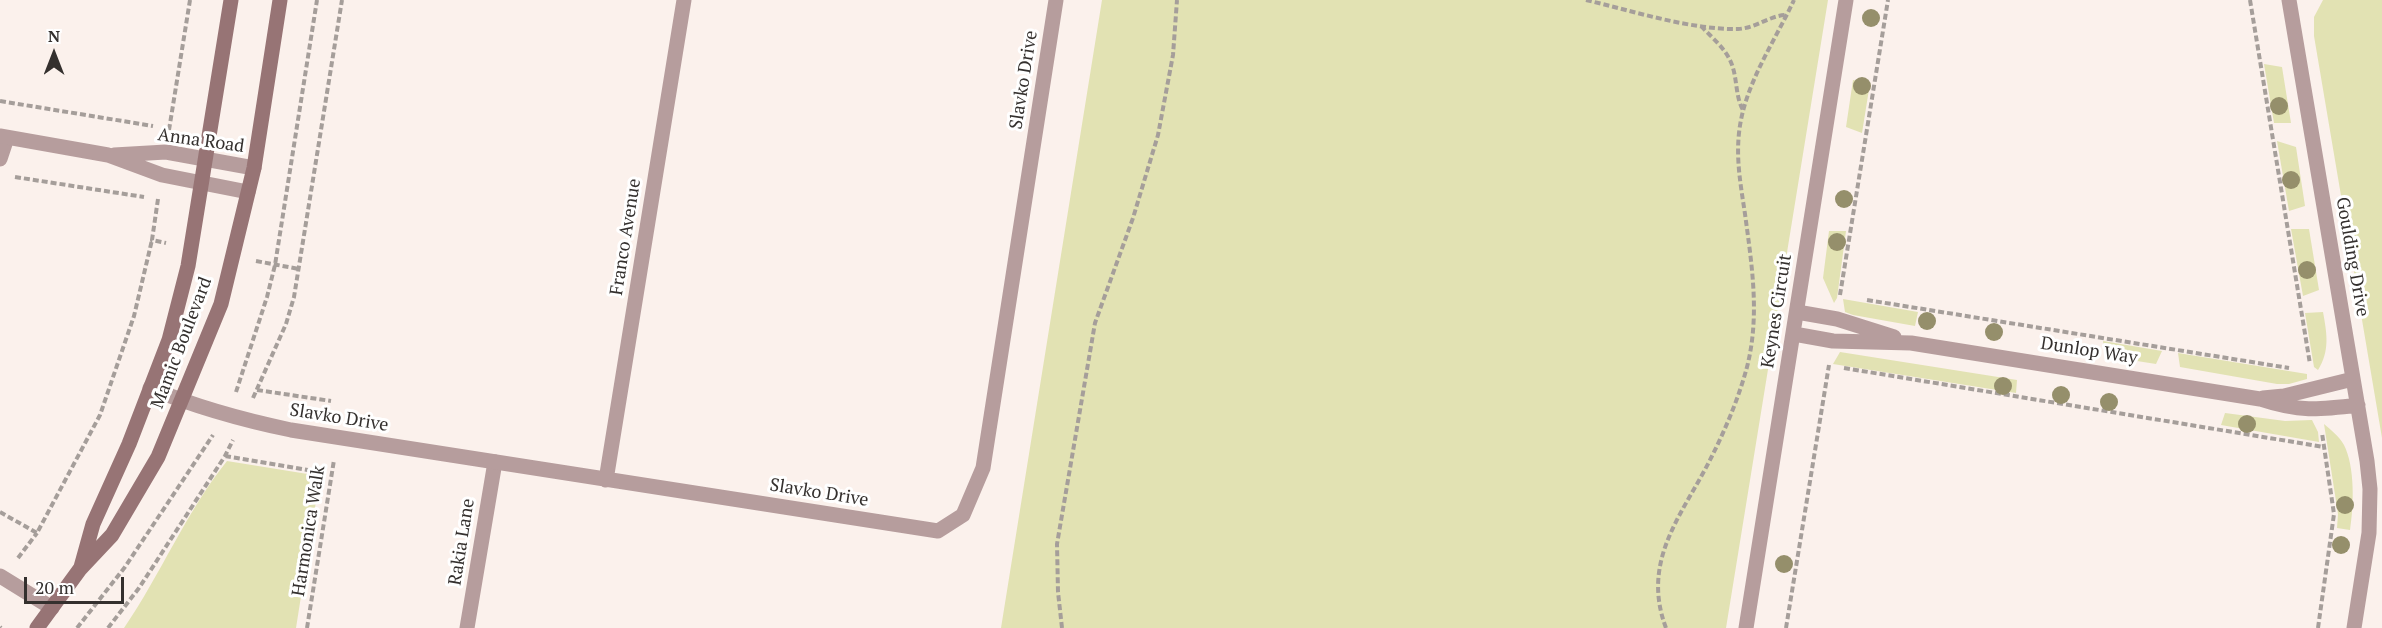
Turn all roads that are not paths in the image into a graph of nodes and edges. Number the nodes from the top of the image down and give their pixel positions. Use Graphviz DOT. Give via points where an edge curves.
graph roads {
  1 [pos="231,0"];
  2 [pos="280,0"];
  3 [pos="684,0"];
  4 [pos="1056,0"];
  5 [pos="1846,0"];
  6 [pos="2289,0"];
  7 [pos="4,137"];
  8 [pos="108,155"];
  9 [pos="0,159"];
  10 [pos="206,159"];
  11 [pos="254,168"];
  12 [pos="201,183"];
  13 [pos="248,192"];
  14 [pos="1797,312"];
  15 [pos="1794,334"];
  16 [pos="1911,343"];
  17 [pos="2353,379"];
  18 [pos="150,387"];
  19 [pos="2260,399"];
  20 [pos="182,401"];
  21 [pos="2358,405"];
  22 [pos="495,462"];
  23 [pos="606,480"];
  24 [pos="2376,488"];
  25 [pos="2376,508"];
  26 [pos="80,569"];
  27 [pos="0,576"];
  28 [pos="52,609"];
  29 [pos="37,628"];
  30 [pos="467,628"];
  31 [pos="1746,628"];
  32 [pos="2354,628"];
  1 -- 10 [label="street, Mamic Boulevard"];
  2 -- 11 [label="street, Mamic Boulevard"];
  3 -- 23 [label="street, Franco Avenue"];
  4 -- 23 [label="street, Slavko Drive" via="983,468 963,515 938,531"];
  5 -- 14 [label="street, Keynes Circuit"];
  6 -- 17 [label="street, Goulding Drive"];
  7 -- 8 [label="street, Anna Road"];
  7 -- 9 [label="street"];
  8 -- 10 [label="street, Anna Road" via="166,152"];
  8 -- 12 [label="street, Anna Road" via="162,176"];
  10 -- 11 [label="street, Anna Road"];
  10 -- 12 [label="street, Mamic Boulevard"];
  11 -- 13 [label="street, Mamic Boulevard"];
  12 -- 13 [label="street, Anna Road"];
  12 -- 18 [label="street, Mamic Boulevard" via="188,266 169,340"];
  13 -- 20 [label="street, Mamic Boulevard" via="221,304"];
  14 -- 15 [label="street, Keynes Circuit"];
  14 -- 16 [label="street, Dunlop Way" via="1837,319"];
  15 -- 16 [label="street, Dunlop Way" via="1833,341"];
  15 -- 31 [label="street, Keynes Circuit"];
  16 -- 19 [label="street, Dunlop Way"];
  17 -- 19 [label="street, Dunlop Way"];
  17 -- 21 [label="street, Goulding Drive"];
  18 -- 20 [label="street, Slavko Drive"];
  18 -- 26 [label="street, Mamic Boulevard" via="93,524"];
  19 -- 21 [label="street, Dunlop Way" via="2285,408 2318,410"];
  20 -- 22 [label="street, Slavko Drive" via="242,420"];
  20 -- 26 [label="street, Mamic Boulevard" via="158,457 112,535"];
  21 -- 24 [label="street, Goulding Drive"];
  22 -- 23 [label="street, Slavko Drive"];
  22 -- 30 [label="street, Rakia Lane"];
  24 -- 25 [label="street, Goulding Drive"];
  25 -- 32 [label="street, Goulding Drive"];
  26 -- 28 [label="street, Mamic Boulevard"];
  27 -- 28 [label="street"];
  28 -- 29 [label="street, Mamic Boulevard"];
}
